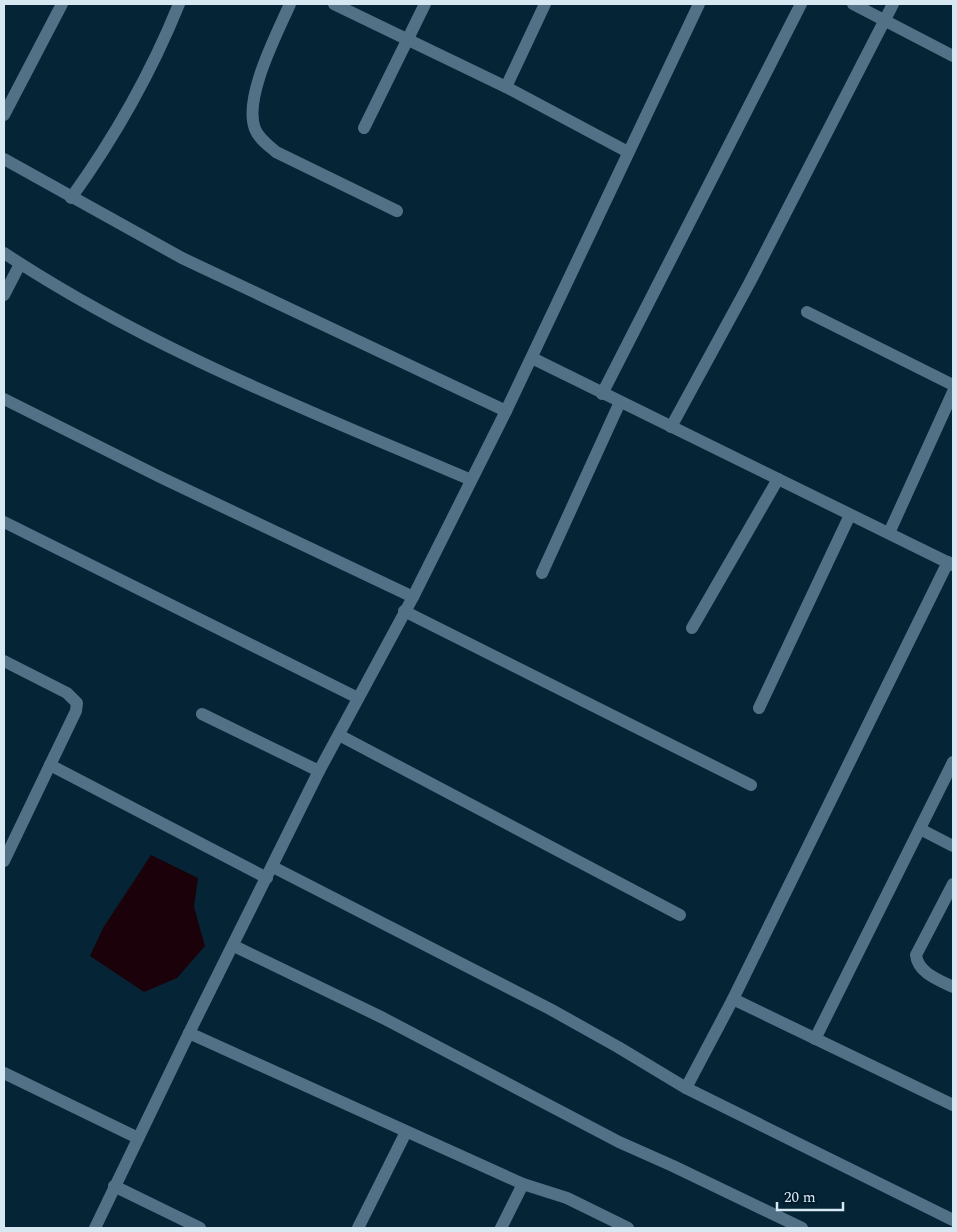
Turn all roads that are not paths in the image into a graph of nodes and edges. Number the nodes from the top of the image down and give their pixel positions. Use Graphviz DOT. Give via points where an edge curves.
graph roads {
  1 [pos="62,4"];
  2 [pos="179,4"];
  3 [pos="290,4"];
  4 [pos="334,4"];
  5 [pos="425,4"];
  6 [pos="545,4"];
  7 [pos="699,4"];
  8 [pos="801,4"];
  9 [pos="853,4"];
  10 [pos="893,4"];
  11 [pos="885,21"];
  12 [pos="408,39"];
  13 [pos="953,56"];
  14 [pos="506,87"];
  15 [pos="4,115"];
  16 [pos="364,128"];
  17 [pos="628,152"];
  18 [pos="4,159"];
  19 [pos="71,198"];
  20 [pos="396,211"];
  21 [pos="4,253"];
  22 [pos="20,264"];
  23 [pos="4,295"];
  24 [pos="807,312"];
  25 [pos="532,358"];
  26 [pos="953,385"];
  27 [pos="953,392"];
  28 [pos="602,394"];
  29 [pos="4,399"];
  30 [pos="620,402"];
  31 [pos="506,411"];
  32 [pos="671,427"];
  33 [pos="778,479"];
  34 [pos="471,480"];
  35 [pos="850,515"];
  36 [pos="4,522"];
  37 [pos="889,533"];
  38 [pos="951,563"];
  39 [pos="542,573"];
  40 [pos="412,597"];
  41 [pos="404,611"];
  42 [pos="692,628"];
  43 [pos="4,661"];
  44 [pos="358,698"];
  45 [pos="759,708"];
  46 [pos="202,714"];
  47 [pos="339,735"];
  48 [pos="953,762"];
  49 [pos="50,765"];
  50 [pos="319,771"];
  51 [pos="751,785"];
  52 [pos="920,829"];
  53 [pos="953,846"];
  54 [pos="4,861"];
  55 [pos="270,872"];
  56 [pos="953,884"];
  57 [pos="680,915"];
  58 [pos="234,946"];
  59 [pos="953,987"];
  60 [pos="733,999"];
  61 [pos="189,1033"];
  62 [pos="815,1039"];
  63 [pos="4,1073"];
  64 [pos="686,1088"];
  65 [pos="953,1105"];
  66 [pos="406,1132"];
  67 [pos="138,1138"];
  68 [pos="523,1184"];
  69 [pos="114,1186"];
  70 [pos="952,1217"];
  71 [pos="95,1228"];
  72 [pos="200,1228"];
  73 [pos="358,1228"];
  74 [pos="501,1228"];
  75 [pos="628,1228"];
  76 [pos="802,1228"];
  1 -- 15 [label="street"];
  2 -- 19 [label="street" via="144,84 98,161"];
  3 -- 20 [label="street" via="255,96 256,131 276,152"];
  4 -- 12 [label="street"];
  5 -- 12 [label="street"];
  6 -- 14 [label="street"];
  7 -- 17 [label="street"];
  8 -- 28 [label="street"];
  9 -- 11 [label="street"];
  10 -- 11 [label="street"];
  11 -- 13 [label="street"];
  11 -- 32 [label="street"];
  12 -- 14 [label="street"];
  12 -- 16 [label="street"];
  14 -- 17 [label="street"];
  17 -- 25 [label="street"];
  18 -- 19 [label="street"];
  19 -- 31 [label="street" via="182,258"];
  21 -- 22 [label="street"];
  22 -- 23 [label="street"];
  22 -- 34 [label="street" via="74,298 228,376"];
  24 -- 26 [label="street"];
  25 -- 28 [label="street"];
  25 -- 31 [label="street"];
  27 -- 37 [label="street"];
  28 -- 30 [label="street"];
  29 -- 40 [label="street"];
  30 -- 32 [label="street"];
  30 -- 39 [label="street"];
  31 -- 34 [label="street"];
  32 -- 33 [label="street"];
  33 -- 35 [label="street"];
  33 -- 42 [label="street"];
  34 -- 40 [label="street"];
  35 -- 37 [label="street"];
  35 -- 45 [label="street"];
  36 -- 44 [label="street"];
  37 -- 38 [label="street"];
  38 -- 60 [label="street"];
  40 -- 41 [label="street"];
  41 -- 44 [label="street"];
  41 -- 51 [label="street"];
  43 -- 49 [label="street" via="68,693 77,703"];
  44 -- 47 [label="street"];
  46 -- 50 [label="street"];
  47 -- 50 [label="street"];
  47 -- 57 [label="street"];
  48 -- 52 [label="street"];
  49 -- 54 [label="street"];
  49 -- 55 [label="street"];
  50 -- 55 [label="street"];
  52 -- 53 [label="street"];
  52 -- 62 [label="street"];
  55 -- 58 [label="street"];
  55 -- 64 [label="street" via="550,1008"];
  56 -- 59 [label="street" via="916,955 921,968"];
  58 -- 61 [label="street"];
  58 -- 76 [label="street" via="383,1018 619,1142"];
  60 -- 62 [label="street"];
  60 -- 64 [label="street"];
  61 -- 66 [label="street"];
  61 -- 67 [label="street"];
  62 -- 65 [label="street"];
  63 -- 67 [label="street"];
  64 -- 70 [label="street"];
  66 -- 68 [label="street"];
  66 -- 73 [label="street"];
  67 -- 69 [label="street"];
  68 -- 74 [label="street"];
  68 -- 75 [label="street" via="567,1198"];
  69 -- 71 [label="street"];
  69 -- 72 [label="street"];
}
